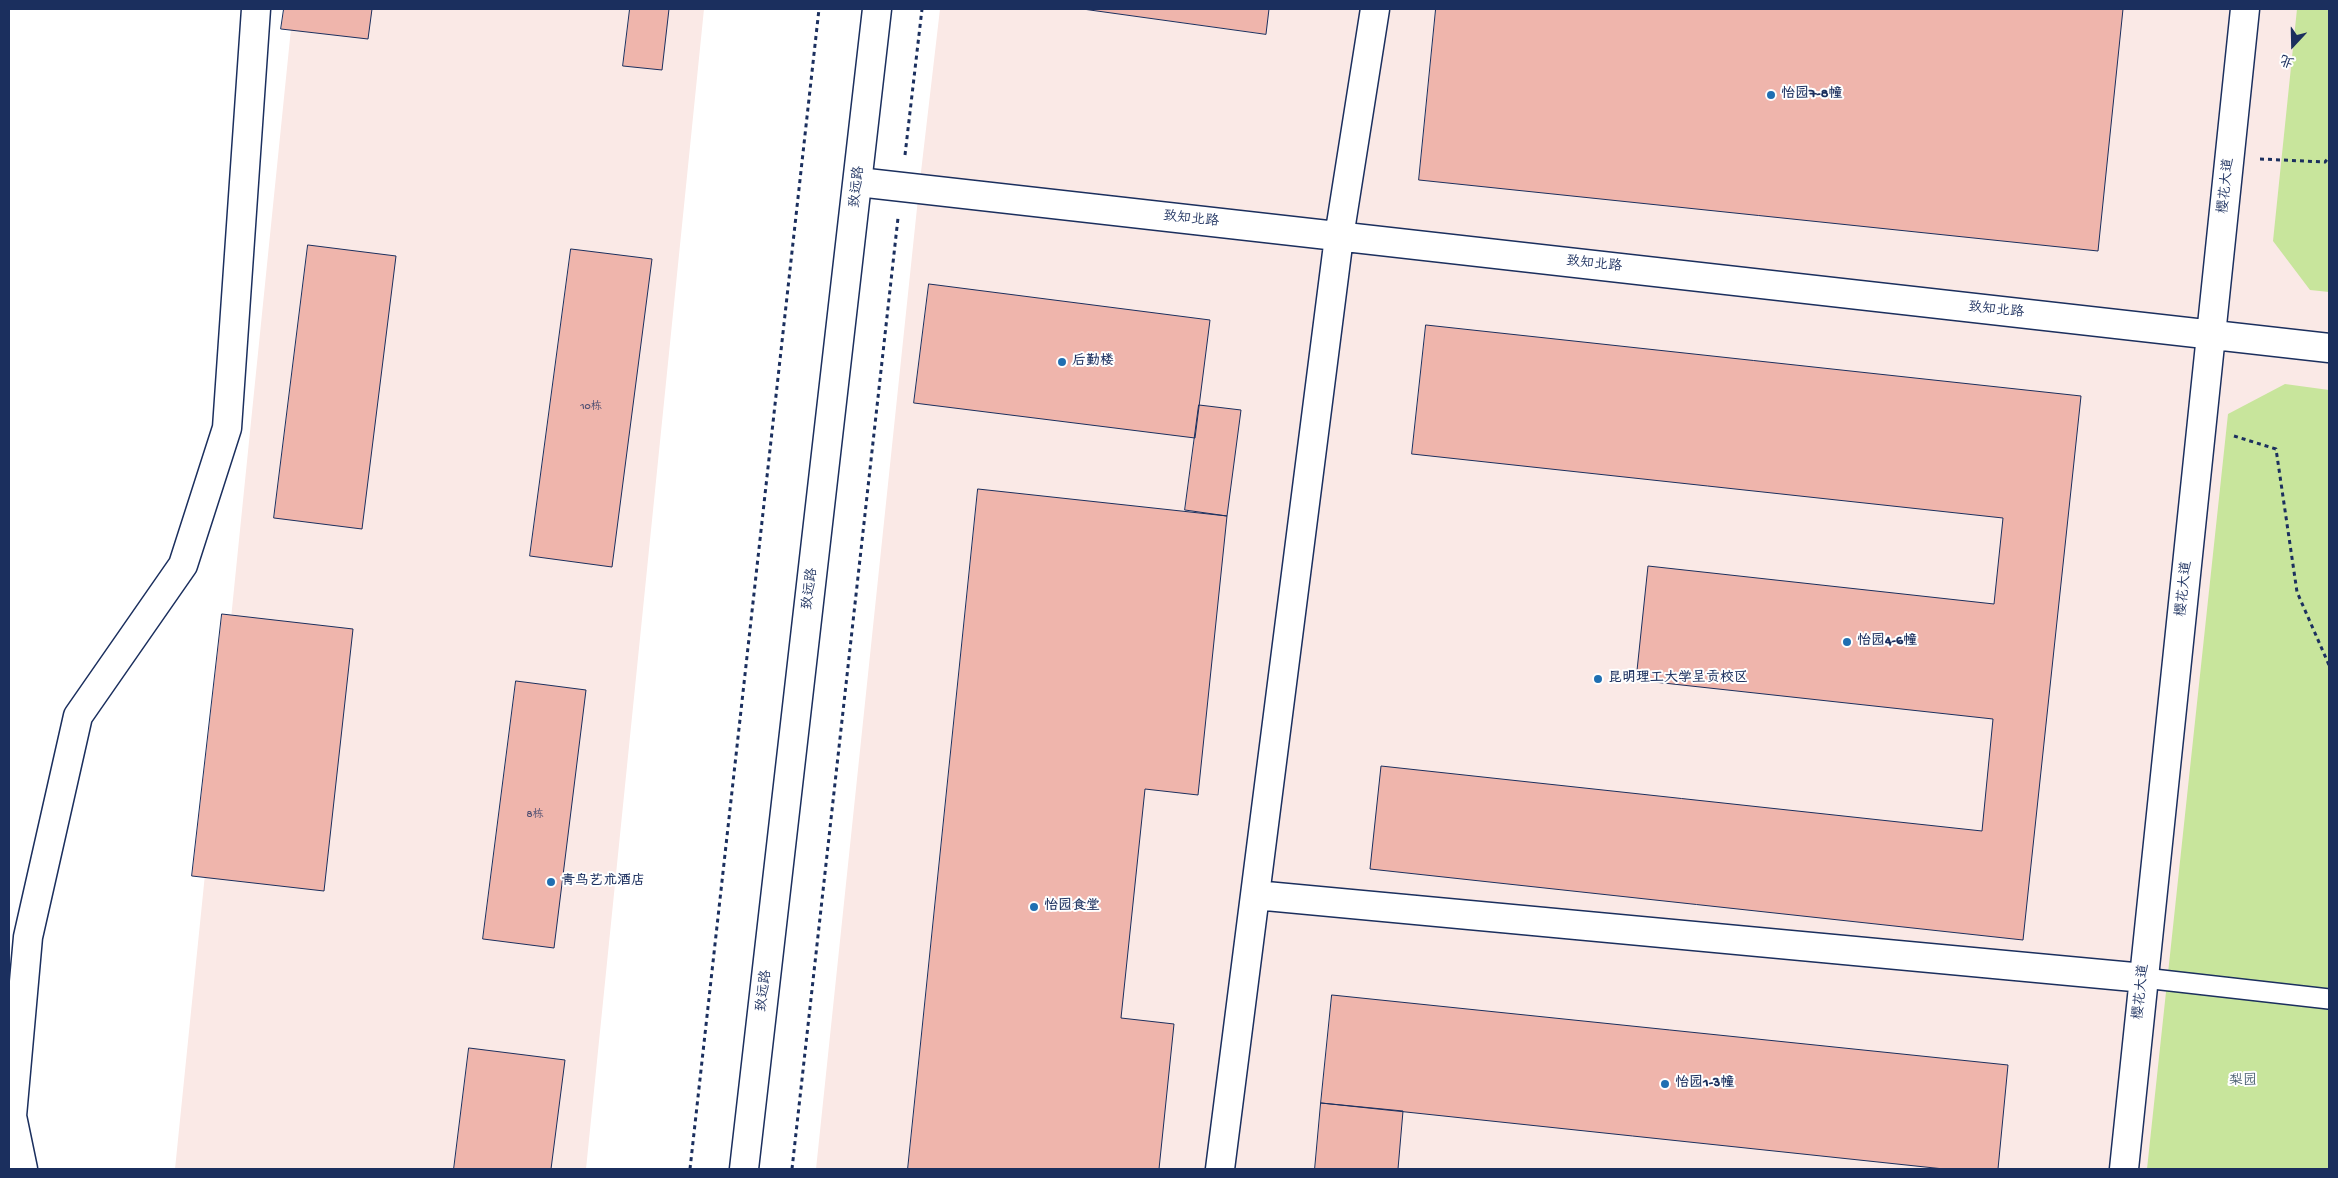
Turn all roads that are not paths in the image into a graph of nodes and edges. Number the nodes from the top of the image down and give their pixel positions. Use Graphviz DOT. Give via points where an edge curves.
graph roads {
  1 [pos="256,9"];
  2 [pos="877,9"];
  3 [pos="1375,9"];
  4 [pos="2245,9"];
  5 [pos="858,182"];
  6 [pos="1339,237"];
  7 [pos="2211,335"];
  8 [pos="2329,348"];
  9 [pos="1255,895"];
  10 [pos="2144,978"];
  11 [pos="16,983"];
  12 [pos="2329,999"];
  13 [pos="23,1169"];
  14 [pos="744,1169"];
  15 [pos="1220,1169"];
  16 [pos="2124,1169"];
  1 -- 11 [label="street" via="227,428 183,565 78,716"];
  2 -- 5 [label="street, 致远路"];
  3 -- 6 [label="street"];
  4 -- 7 [label="street, 樱花大道"];
  5 -- 6 [label="street, 致知北路"];
  5 -- 14 [label="street, 致远路"];
  6 -- 7 [label="street, 致知北路"];
  6 -- 9 [label="street"];
  7 -- 8 [label="street, 致知北路"];
  7 -- 10 [label="street, 樱花大道"];
  9 -- 10 [label="street"];
  9 -- 15 [label="street"];
  10 -- 12 [label="lane"];
  10 -- 16 [label="street, 樱花大道"];
  11 -- 13 [label="street" via="12,1116"];
}
